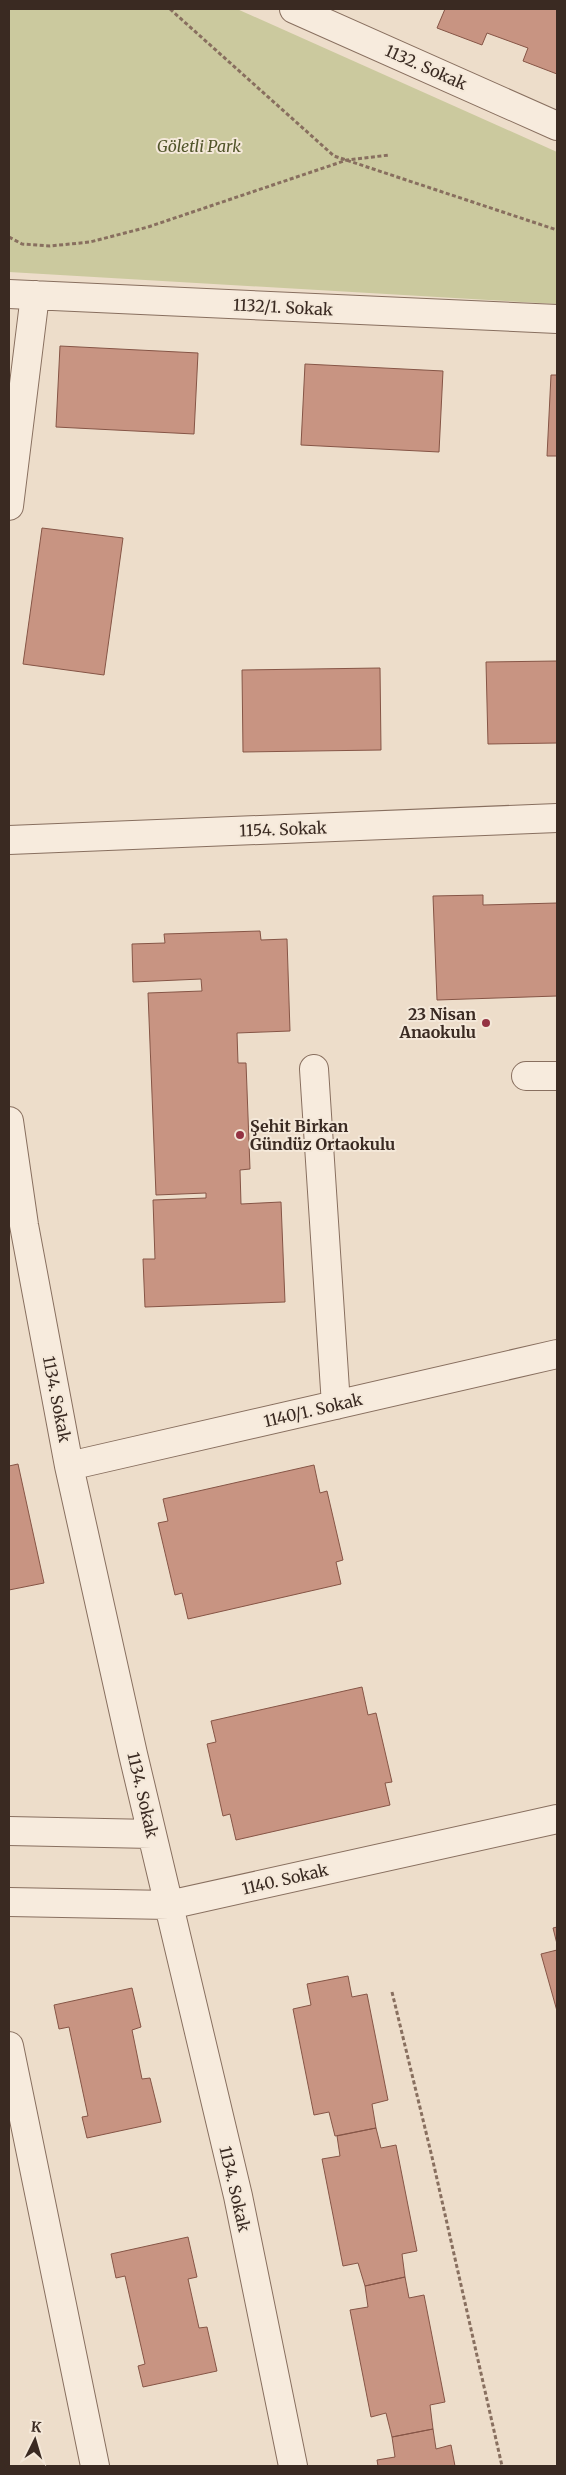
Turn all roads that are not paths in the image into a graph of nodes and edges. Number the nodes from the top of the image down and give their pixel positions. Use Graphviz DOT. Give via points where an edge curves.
graph roads {
  1 [pos="294,9"];
  2 [pos="557,126"];
  3 [pos="22,295"];
  4 [pos="557,319"];
  5 [pos="9,506"];
  6 [pos="557,818"];
  7 [pos="9,840"];
  8 [pos="314,1069"];
  9 [pos="526,1076"];
  10 [pos="557,1076"];
  11 [pos="9,1121"];
  12 [pos="16,1226"];
  13 [pos="557,1354"];
  14 [pos="336,1405"];
  15 [pos="69,1466"];
  16 [pos="557,1818"];
  17 [pos="9,1831"];
  18 [pos="152,1834"];
  19 [pos="9,1902"];
  20 [pos="169,1905"];
  21 [pos="9,2046"];
  22 [pos="95,2466"];
  23 [pos="293,2466"];
  1 -- 2 [label="street, 1132. Sokak"];
  3 -- 4 [label="street, 1132/1. Sokak"];
  3 -- 5 [label="street"];
  6 -- 7 [label="street, 1154. Sokak"];
  8 -- 14 [label="street"];
  9 -- 10 [label="street"];
  11 -- 12 [label="street, 1134. Sokak"];
  12 -- 15 [label="street, 1134. Sokak"];
  13 -- 14 [label="street, 1140/1. Sokak"];
  14 -- 15 [label="street, 1140/1. Sokak"];
  15 -- 18 [label="street, 1134. Sokak"];
  16 -- 20 [label="street, 1140. Sokak"];
  17 -- 18 [label="street"];
  18 -- 20 [label="street, 1134. Sokak"];
  19 -- 20 [label="street, 1140. Sokak"];
  20 -- 23 [label="street, 1134. Sokak" via="238,2196"];
  21 -- 22 [label="street"];
}
